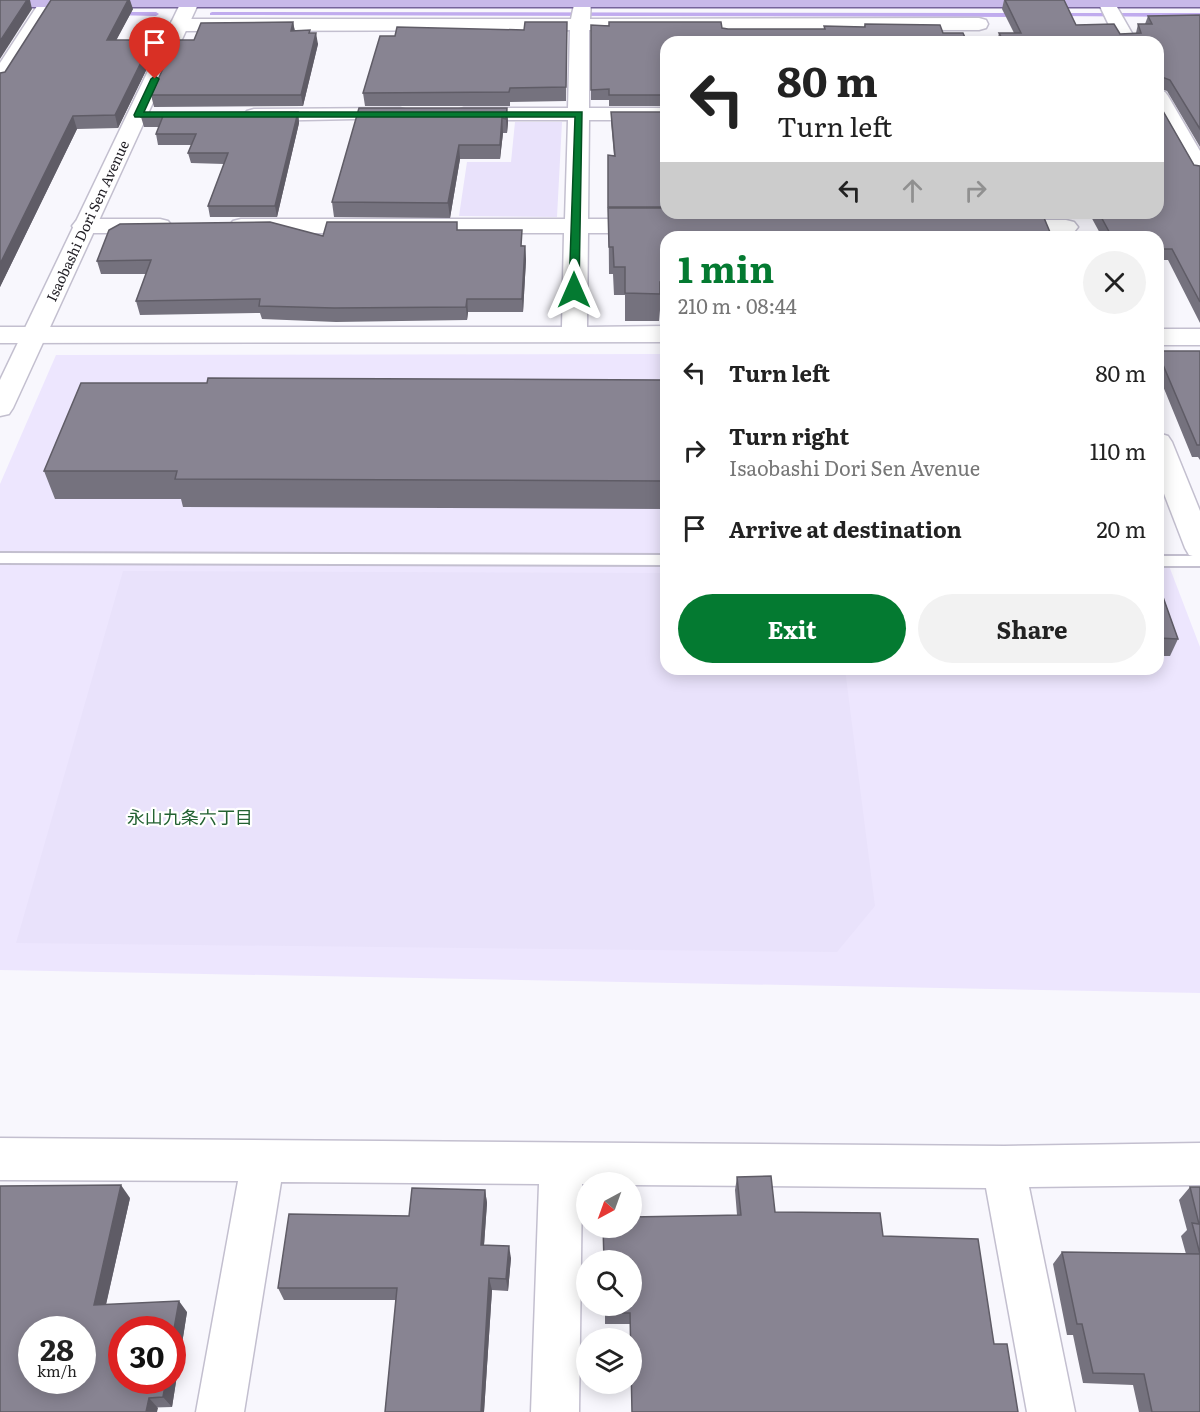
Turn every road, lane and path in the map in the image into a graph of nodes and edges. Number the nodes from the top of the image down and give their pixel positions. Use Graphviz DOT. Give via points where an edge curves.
graph roads {
  1 [pos="0,1"];
  2 [pos="191,1"];
  3 [pos="1200,1"];
  4 [pos="44,9"];
  5 [pos="1109,9"];
  6 [pos="582,13"];
  7 [pos="974,13"];
  8 [pos="179,25"];
  9 [pos="984,36"];
  10 [pos="1124,36"];
  11 [pos="0,79"];
  12 [pos="1164,107"];
  13 [pos="424,114"];
  14 [pos="448,114"];
  15 [pos="579,114"];
  16 [pos="660,114"];
  17 [pos="138,115"];
  18 [pos="162,115"];
  19 [pos="234,115"];
  20 [pos="1200,170"];
  21 [pos="84,226"];
  22 [pos="179,226"];
  23 [pos="215,226"];
  24 [pos="574,226"];
  25 [pos="668,226"];
  26 [pos="1065,226"];
  27 [pos="984,227"];
  28 [pos="573,333"];
  29 [pos="660,334"];
  30 [pos="0,335"];
  31 [pos="35,335"];
  32 [pos="1164,336"];
  33 [pos="1200,337"];
  34 [pos="0,408"];
  35 [pos="1164,457"];
  36 [pos="1200,548"];
  37 [pos="0,558"];
  38 [pos="660,560"];
  39 [pos="1164,561"];
  40 [pos="1200,561"];
  41 [pos="0,1159"];
  42 [pos="263,1162"];
  43 [pos="561,1164"];
  44 [pos="1200,1164"];
  45 [pos="1004,1167"];
  46 [pos="220,1412"];
  47 [pos="555,1412"];
  48 [pos="1051,1412"];
  1 -- 4 [label="main road"];
  2 -- 4 [label="main road"];
  2 -- 6 [label="main road"];
  2 -- 8 [label="street, Isaobashi Dori Sen Avenue"];
  3 -- 5 [label="main road"];
  4 -- 11 [label="street"];
  5 -- 7 [label="main road"];
  5 -- 10 [label="street"];
  6 -- 7 [label="street"];
  6 -- 8 [label="street"];
  6 -- 15 [label="street"];
  7 -- 9 [label="street"];
  8 -- 17 [label="street, Isaobashi Dori Sen Avenue"];
  12 -- 20 [label="street"];
  13 -- 19 [label="street"];
  14 -- 15 [label="street"];
  15 -- 16 [label="street"];
  15 -- 24 [label="street"];
  17 -- 18 [label="street"];
  17 -- 21 [label="street, Isaobashi Dori Sen Avenue"];
  21 -- 22 [label="street"];
  21 -- 31 [label="street, Isaobashi Dori Sen Avenue"];
  23 -- 24 [label="street"];
  24 -- 25 [label="street"];
  24 -- 28 [label="street"];
  26 -- 27 [label="street"];
  28 -- 29 [label="street"];
  28 -- 31 [label="street"];
  30 -- 31 [label="street"];
  31 -- 34 [label="street, Isaobashi Dori Sen Avenue"];
  32 -- 33 [label="street"];
  35 -- 36 [label="street"];
  37 -- 38 [label="lane"];
  39 -- 40 [label="lane"];
  41 -- 42 [label="street"];
  42 -- 43 [label="street"];
  42 -- 46 [label="street"];
  43 -- 45 [label="street"];
  43 -- 47 [label="street"];
  44 -- 45 [label="street"];
  45 -- 48 [label="street"];
}
